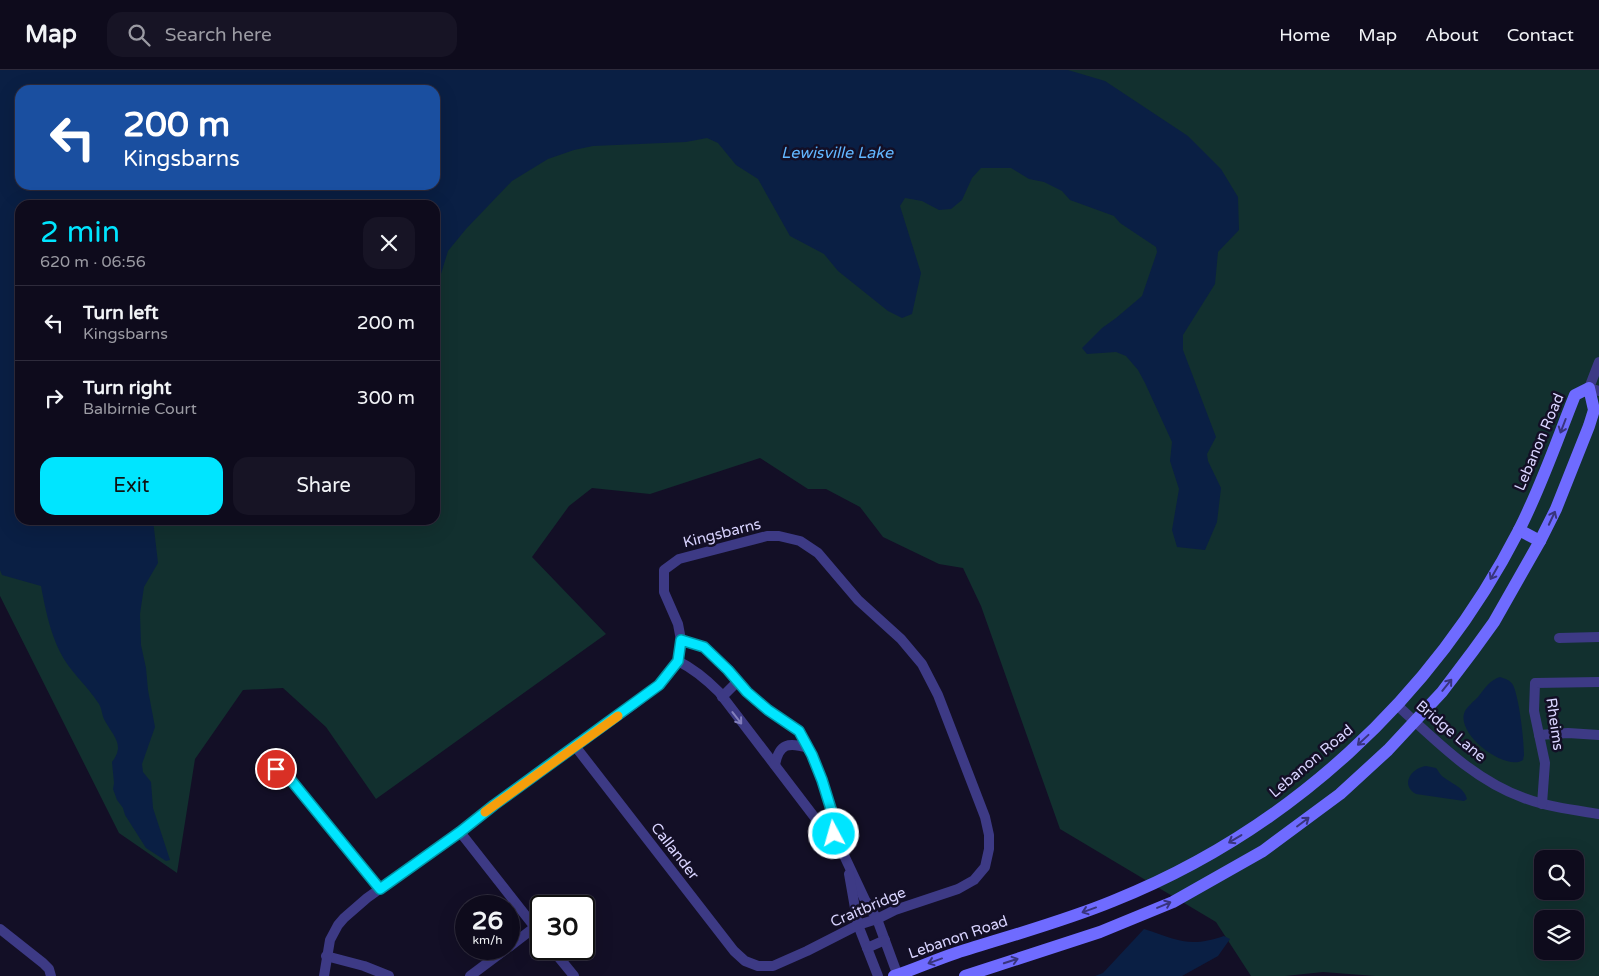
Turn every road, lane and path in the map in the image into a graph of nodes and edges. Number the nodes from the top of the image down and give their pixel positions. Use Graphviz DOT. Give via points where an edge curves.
graph roads {
  1 [pos="1599,362"];
  2 [pos="1594,390"];
  3 [pos="1519,530"];
  4 [pos="1540,541"];
  5 [pos="1599,637"];
  6 [pos="1559,638"];
  7 [pos="681,640"];
  8 [pos="678,661"];
  9 [pos="737,682"];
  10 [pos="1599,682"];
  11 [pos="722,697"];
  12 [pos="1398,706"];
  13 [pos="1415,722"];
  14 [pos="1539,735"];
  15 [pos="1599,735"];
  16 [pos="575,746"];
  17 [pos="808,748"];
  18 [pos="265,765"];
  19 [pos="774,765"];
  20 [pos="1542,804"];
  21 [pos="1599,814"];
  22 [pos="460,832"];
  23 [pos="834,834"];
  24 [pos="846,860"];
  25 [pos="985,867"];
  26 [pos="380,889"];
  27 [pos="876,919"];
  28 [pos="530,921"];
  29 [pos="858,925"];
  30 [pos="0,929"];
  31 [pos="885,940"];
  32 [pos="867,948"];
  33 [pos="326,956"];
  34 [pos="492,960"];
  35 [pos="561,960"];
  36 [pos="758,966"];
  37 [pos="51,976"];
  38 [pos="324,976"];
  39 [pos="389,976"];
  40 [pos="470,976"];
  41 [pos="574,976"];
  42 [pos="878,976"];
  43 [pos="897,976"];
  44 [pos="965,976"];
  1 -- 2 [label="street, Lebanon Road"];
  2 -- 3 [label="main road, Lebanon Road, one-way" via="1575,395"];
  4 -- 2 [label="main road, one-way" via="1589,426 1594,410"];
  3 -- 4 [label="main road"];
  3 -- 12 [label="main road, Lebanon Road, one-way" via="1478,601"];
  13 -- 4 [label="main road, one-way" via="1483,637"];
  5 -- 6 [label="street"];
  7 -- 8 [label="street, Kingsbarns"];
  7 -- 9 [label="street" via="704,647"];
  7 -- 25 [label="street, Kingsbarns" via="678,624 664,592 664,570 679,559 767,536 800,541 818,553 858,600 902,639 922,664 938,695 985,817 989,849"];
  8 -- 11 [label="street" via="704,676"];
  8 -- 16 [label="street" via="659,685"];
  9 -- 11 [label="street"];
  9 -- 17 [label="street" via="768,710 799,731"];
  10 -- 14 [label="street, Rheims" via="1535,683 1534,711"];
  11 -- 19 [label="street, one-way"];
  12 -- 13 [label="street, Bridge Lane"];
  12 -- 43 [label="main road, Lebanon Road, one-way" via="1297,797 1197,862 1114,901"];
  13 -- 20 [label="street, Bridge Lane" via="1469,768 1503,789"];
  44 -- 13 [label="main road, one-way" via="1100,932 1172,902 1263,852 1340,794"];
  14 -- 15 [label="street"];
  14 -- 20 [label="street, Rheims" via="1545,763"];
  16 -- 22 [label="street"];
  16 -- 36 [label="street, Callander" via="734,950 745,961"];
  17 -- 19 [label="street" via="787,745 776,756"];
  17 -- 23 [label="street" via="835,822"];
  18 -- 26 [label="street" via="286,774"];
  19 -- 23 [label="street" via="822,826"];
  20 -- 21 [label="street, Bridge Lane"];
  22 -- 26 [label="street"];
  22 -- 28 [label="street"];
  23 -- 24 [label="street"];
  24 -- 27 [label="street"];
  24 -- 29 [label="street"];
  25 -- 27 [label="street, Craitbridge" via="974,880 958,889"];
  26 -- 33 [label="street" via="338,925"];
  27 -- 29 [label="street, Craitbridge"];
  27 -- 31 [label="street"];
  29 -- 32 [label="street"];
  29 -- 36 [label="street, Craitbridge" via="773,966"];
  30 -- 37 [label="street" via="43,963"];
  31 -- 32 [label="street"];
  31 -- 43 [label="street"];
  32 -- 42 [label="street"];
  33 -- 38 [label="street"];
  33 -- 39 [label="street"];
  34 -- 40 [label="street"];
  35 -- 41 [label="street"];
}
